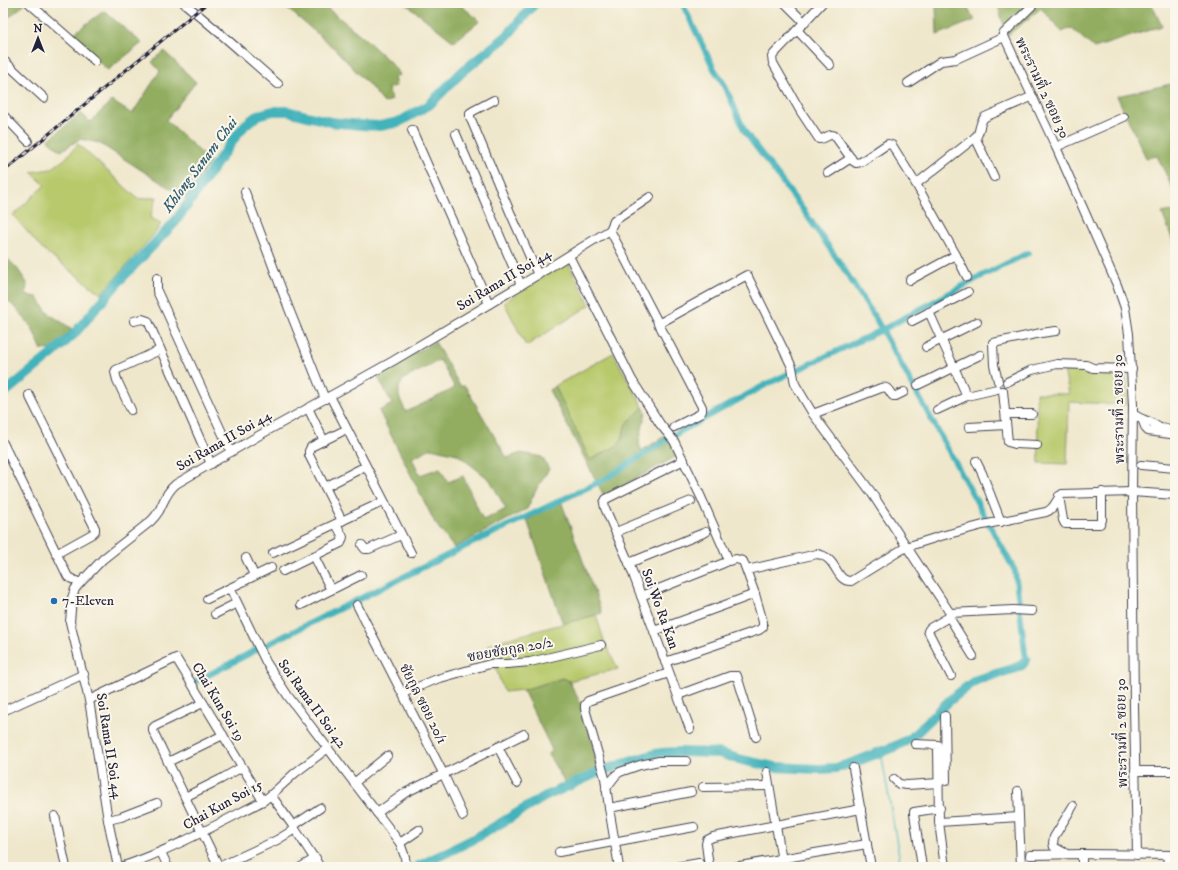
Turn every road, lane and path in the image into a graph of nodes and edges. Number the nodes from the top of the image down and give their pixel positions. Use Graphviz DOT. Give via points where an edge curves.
graph roads {
  1 [pos="29,3"];
  2 [pos="785,3"];
  3 [pos="822,3"];
  4 [pos="1035,3"];
  5 [pos="189,4"];
  6 [pos="805,23"];
  7 [pos="797,30"];
  8 [pos="1004,37"];
  9 [pos="3,60"];
  10 [pos="95,61"];
  11 [pos="830,65"];
  12 [pos="908,83"];
  13 [pos="278,84"];
  14 [pos="1031,97"];
  15 [pos="44,98"];
  16 [pos="494,100"];
  17 [pos="3,115"];
  18 [pos="1124,117"];
  19 [pos="412,130"];
  20 [pos="456,134"];
  21 [pos="975,137"];
  22 [pos="28,141"];
  23 [pos="1056,147"];
  24 [pos="851,158"];
  25 [pos="828,173"];
  26 [pos="994,177"];
  27 [pos="916,184"];
  28 [pos="245,192"];
  29 [pos="650,197"];
  30 [pos="610,230"];
  31 [pos="956,255"];
  32 [pos="568,256"];
  33 [pos="538,275"];
  34 [pos="967,277"];
  35 [pos="156,278"];
  36 [pos="910,280"];
  37 [pos="521,286"];
  38 [pos="968,292"];
  39 [pos="489,304"];
  40 [pos="928,312"];
  41 [pos="134,321"];
  42 [pos="912,321"];
  43 [pos="977,322"];
  44 [pos="658,324"];
  45 [pos="1056,331"];
  46 [pos="941,339"];
  47 [pos="926,348"];
  48 [pos="160,350"];
  49 [pos="980,355"];
  50 [pos="955,367"];
  51 [pos="1131,367"];
  52 [pos="918,385"];
  53 [pos="999,387"];
  54 [pos="904,392"];
  55 [pos="29,395"];
  56 [pos="967,396"];
  57 [pos="328,397"];
  58 [pos="308,408"];
  59 [pos="131,410"];
  60 [pos="937,410"];
  61 [pos="813,414"];
  62 [pos="1006,414"];
  63 [pos="1032,414"];
  64 [pos="1133,414"];
  65 [pos="1006,425"];
  66 [pos="969,427"];
  67 [pos="1155,430"];
  68 [pos="1175,430"];
  69 [pos="341,432"];
  70 [pos="673,434"];
  71 [pos="1175,435"];
  72 [pos="324,441"];
  73 [pos="3,443"];
  74 [pos="1037,445"];
  75 [pos="231,452"];
  76 [pos="684,460"];
  77 [pos="976,461"];
  78 [pos="211,464"];
  79 [pos="1141,465"];
  80 [pos="1175,468"];
  81 [pos="360,469"];
  82 [pos="325,487"];
  83 [pos="1102,492"];
  84 [pos="1132,492"];
  85 [pos="1175,495"];
  86 [pos="1059,496"];
  87 [pos="691,501"];
  88 [pos="378,504"];
  89 [pos="339,522"];
  90 [pos="997,523"];
  91 [pos="616,532"];
  92 [pos="706,532"];
  93 [pos="402,535"];
  94 [pos="362,545"];
  95 [pos="906,547"];
  96 [pos="273,553"];
  97 [pos="411,553"];
  98 [pos="56,554"];
  99 [pos="314,556"];
  100 [pos="246,558"];
  101 [pos="726,562"];
  102 [pos="629,563"];
  103 [pos="272,568"];
  104 [pos="747,570"];
  105 [pos="283,571"];
  106 [pos="254,575"];
  107 [pos="361,575"];
  108 [pos="80,583"];
  109 [pos="230,588"];
  110 [pos="332,590"];
  111 [pos="755,594"];
  112 [pos="640,596"];
  113 [pos="207,599"];
  114 [pos="237,603"];
  115 [pos="301,605"];
  116 [pos="357,605"];
  117 [pos="1032,612"];
  118 [pos="215,614"];
  119 [pos="949,615"];
  120 [pos="654,632"];
  121 [pos="601,645"];
  122 [pos="973,656"];
  123 [pos="665,662"];
  124 [pos="669,673"];
  125 [pos="84,674"];
  126 [pos="951,676"];
  127 [pos="403,693"];
  128 [pos="678,695"];
  129 [pos="89,700"];
  130 [pos="203,703"];
  131 [pos="3,711"];
  132 [pos="945,716"];
  133 [pos="690,729"];
  134 [pos="524,734"];
  135 [pos="223,735"];
  136 [pos="756,737"];
  137 [pos="915,744"];
  138 [pos="498,747"];
  139 [pos="328,748"];
  140 [pos="942,753"];
  141 [pos="387,756"];
  142 [pos="686,761"];
  143 [pos="168,762"];
  144 [pos="242,767"];
  145 [pos="853,768"];
  146 [pos="1135,771"];
  147 [pos="1175,771"];
  148 [pos="767,772"];
  149 [pos="443,773"];
  150 [pos="894,779"];
  151 [pos="942,782"];
  152 [pos="354,783"];
  153 [pos="517,783"];
  154 [pos="769,786"];
  155 [pos="703,787"];
  156 [pos="606,788"];
  157 [pos="1018,791"];
  158 [pos="691,792"];
  159 [pos="271,795"];
  160 [pos="185,797"];
  161 [pos="263,801"];
  162 [pos="157,803"];
  163 [pos="1073,806"];
  164 [pos="320,808"];
  165 [pos="609,808"];
  166 [pos="940,808"];
  167 [pos="861,809"];
  168 [pos="377,813"];
  169 [pos="55,816"];
  170 [pos="463,816"];
  171 [pos="1019,817"];
  172 [pos="108,820"];
  173 [pos="939,822"];
  174 [pos="775,826"];
  175 [pos="294,827"];
  176 [pos="694,828"];
  177 [pos="419,830"];
  178 [pos="203,832"];
  179 [pos="614,842"];
  180 [pos="400,843"];
  181 [pos="867,844"];
  182 [pos="161,852"];
  183 [pos="559,852"];
  184 [pos="1066,854"];
  185 [pos="1082,854"];
  186 [pos="1030,855"];
  187 [pos="1137,855"];
  188 [pos="1171,855"];
  189 [pos="316,858"];
  190 [pos="699,863"];
  191 [pos="782,863"];
  192 [pos="407,865"];
  193 [pos="66,867"];
  194 [pos="118,867"];
  195 [pos="121,867"];
  196 [pos="168,867"];
  197 [pos="219,867"];
  198 [pos="301,867"];
  199 [pos="320,867"];
  200 [pos="619,867"];
  201 [pos="676,867"];
  202 [pos="709,867"];
  203 [pos="734,867"];
  204 [pos="871,867"];
  205 [pos="922,867"];
  206 [pos="945,867"];
  207 [pos="1021,867"];
  208 [pos="1082,867"];
  209 [pos="1167,867"];
  1 -- 10 [label="street"];
  2 -- 6 [label="street"];
  3 -- 6 [label="street"];
  4 -- 8 [label="street, พระรามที่ 2 ซอย 30" via="1002,34"];
  5 -- 13 [label="street" via="195,13"];
  6 -- 7 [label="street"];
  7 -- 11 [label="street"];
  7 -- 24 [label="street" via="774,54 773,62 819,139 833,134"];
  8 -- 12 [label="street" via="956,58 941,61"];
  8 -- 14 [label="street, พระรามที่ 2 ซอย 30"];
  9 -- 15 [label="street"];
  14 -- 21 [label="street" via="985,117"];
  14 -- 23 [label="street, พระรามที่ 2 ซอย 30"];
  16 -- 33 [label="street" via="470,113 470,117"];
  17 -- 22 [label="street"];
  18 -- 23 [label="street"];
  19 -- 39 [label="street"];
  20 -- 37 [label="street"];
  21 -- 26 [label="street"];
  21 -- 27 [label="street"];
  23 -- 51 [label="street, พระรามที่ 2 ซอย 30" via="1121,296 1129,334"];
  24 -- 25 [label="street"];
  24 -- 27 [label="street" via="856,163 861,162 890,144"];
  27 -- 31 [label="street"];
  28 -- 57 [label="street" via="289,309"];
  29 -- 30 [label="street, Soi Rama II Soi 44" via="614,221"];
  30 -- 32 [label="street, Soi Rama II Soi 44"];
  30 -- 44 [label="street"];
  31 -- 34 [label="street"];
  31 -- 36 [label="street"];
  32 -- 33 [label="street, Soi Rama II Soi 44"];
  32 -- 70 [label="street" via="632,380 660,424"];
  33 -- 37 [label="street, Soi Rama II Soi 44"];
  35 -- 75 [label="street" via="157,291"];
  37 -- 39 [label="street, Soi Rama II Soi 44"];
  38 -- 40 [label="street"];
  39 -- 57 [label="street, Soi Rama II Soi 44"];
  40 -- 42 [label="street"];
  40 -- 46 [label="street"];
  41 -- 48 [label="street" via="148,321"];
  43 -- 46 [label="street"];
  44 -- 61 [label="street" via="747,275 792,367 795,384"];
  44 -- 70 [label="street" via="702,407 700,414"];
  45 -- 53 [label="street" via="993,343"];
  46 -- 47 [label="street"];
  46 -- 50 [label="street"];
  48 -- 59 [label="street" via="115,372"];
  48 -- 78 [label="street"];
  49 -- 50 [label="street"];
  50 -- 52 [label="street"];
  50 -- 56 [label="street"];
  51 -- 53 [label="street" via="1049,365 1007,382 1007,387"];
  51 -- 64 [label="street, พระรามที่ 2 ซอย 30"];
  53 -- 56 [label="street"];
  53 -- 62 [label="street"];
  54 -- 61 [label="street" via="893,396 885,387"];
  55 -- 98 [label="street" via="95,528 92,534"];
  56 -- 60 [label="street"];
  57 -- 58 [label="street, Soi Rama II Soi 44"];
  57 -- 93 [label="street"];
  58 -- 72 [label="street"];
  58 -- 75 [label="street, Soi Rama II Soi 44"];
  61 -- 95 [label="street" via="871,492"];
  62 -- 63 [label="street"];
  62 -- 65 [label="street"];
  64 -- 67 [label="street" via="1150,422"];
  64 -- 84 [label="street, พระรามที่ 2 ซอย 30"];
  65 -- 66 [label="street"];
  65 -- 74 [label="street" via="1008,442"];
  67 -- 68 [label="street"];
  67 -- 71 [label="street"];
  69 -- 72 [label="street"];
  70 -- 76 [label="street"];
  72 -- 82 [label="street" via="311,447 309,454"];
  73 -- 98 [label="street"];
  75 -- 78 [label="street, Soi Rama II Soi 44"];
  76 -- 91 [label="street, Soi Wo Ra Kan" via="606,499 605,508"];
  76 -- 101 [label="street"];
  77 -- 90 [label="street"];
  78 -- 108 [label="street, Soi Rama II Soi 44" via="172,487 151,521 103,559"];
  79 -- 80 [label="street"];
  81 -- 82 [label="street"];
  82 -- 89 [label="street"];
  83 -- 84 [label="street"];
  83 -- 86 [label="street" via="1066,493"];
  83 -- 86 [label="street" via="1100,524 1065,524"];
  84 -- 85 [label="street"];
  84 -- 146 [label="street, พระรามที่ 2 ซอย 30"];
  86 -- 90 [label="street" via="1053,508 1046,512"];
  87 -- 91 [label="street"];
  88 -- 89 [label="street"];
  89 -- 96 [label="street"];
  89 -- 99 [label="street" via="343,537 341,543"];
  90 -- 95 [label="street"];
  91 -- 102 [label="street, Soi Wo Ra Kan"];
  92 -- 102 [label="street"];
  93 -- 94 [label="street" via="369,549"];
  93 -- 97 [label="street"];
  95 -- 104 [label="street" via="851,581 843,580 832,562 827,557 817,554"];
  95 -- 119 [label="street"];
  98 -- 108 [label="street" via="68,577"];
  99 -- 105 [label="street"];
  99 -- 110 [label="street"];
  100 -- 106 [label="street"];
  101 -- 104 [label="street" via="736,559 743,561"];
  101 -- 112 [label="street"];
  102 -- 112 [label="street, Soi Wo Ra Kan"];
  103 -- 106 [label="street"];
  104 -- 111 [label="street"];
  106 -- 109 [label="street"];
  107 -- 110 [label="street"];
  108 -- 125 [label="street, Soi Rama II Soi 44" via="74,589 70,622"];
  109 -- 113 [label="street"];
  109 -- 114 [label="street, Soi Rama II Soi 42"];
  110 -- 115 [label="street"];
  111 -- 120 [label="street"];
  111 -- 123 [label="street" via="763,622 759,630"];
  112 -- 120 [label="street, Soi Wo Ra Kan"];
  114 -- 118 [label="street"];
  114 -- 139 [label="street, Soi Rama II Soi 42" via="269,668"];
  116 -- 127 [label="street, ชัยกูล ซอย 20/1"];
  117 -- 119 [label="street" via="1017,610"];
  119 -- 122 [label="street"];
  119 -- 126 [label="street" via="928,631"];
  120 -- 123 [label="street, Soi Wo Ra Kan"];
  121 -- 127 [label="street, ซอยชัยกูล 20/2" via="530,662 490,664 437,679"];
  123 -- 124 [label="street, Soi Wo Ra Kan"];
  124 -- 128 [label="street, Soi Wo Ra Kan"];
  124 -- 156 [label="street" via="588,701 585,710"];
  125 -- 129 [label="street, Soi Rama II Soi 44"];
  125 -- 131 [label="street"];
  127 -- 149 [label="street, ชัยกูล ซอย 20/1"];
  128 -- 133 [label="street, Soi Wo Ra Kan"];
  128 -- 136 [label="street" via="730,676 737,676"];
  129 -- 130 [label="street, Chai Kun Soi 19" via="176,658"];
  129 -- 172 [label="street, Soi Rama II Soi 44"];
  130 -- 135 [label="street, Chai Kun Soi 19"];
  130 -- 143 [label="street" via="153,728"];
  132 -- 140 [label="street"];
  134 -- 138 [label="street"];
  135 -- 143 [label="street"];
  135 -- 144 [label="street, Chai Kun Soi 19"];
  137 -- 140 [label="street" via="938,745"];
  138 -- 149 [label="street"];
  138 -- 153 [label="street"];
  139 -- 152 [label="street, Soi Rama II Soi 42"];
  139 -- 159 [label="street, Chai Kun Soi 15"];
  140 -- 151 [label="street"];
  141 -- 152 [label="street"];
  142 -- 156 [label="street" via="659,761 640,765 620,772"];
  143 -- 160 [label="street"];
  144 -- 160 [label="street"];
  144 -- 161 [label="street, Chai Kun Soi 19"];
  145 -- 167 [label="street"];
  146 -- 147 [label="street"];
  146 -- 187 [label="street, พระรามที่ 2 ซอย 30"];
  148 -- 154 [label="street"];
  149 -- 168 [label="street" via="405,793"];
  149 -- 170 [label="street, ชัยกูล ซอย 20/1"];
  150 -- 151 [label="street" via="899,784 907,785"];
  151 -- 166 [label="street"];
  152 -- 168 [label="street, Soi Rama II Soi 42"];
  154 -- 155 [label="street"];
  154 -- 174 [label="street"];
  156 -- 165 [label="street"];
  157 -- 171 [label="street"];
  158 -- 165 [label="street"];
  159 -- 161 [label="street, Chai Kun Soi 15"];
  159 -- 175 [label="street"];
  160 -- 178 [label="street"];
  161 -- 178 [label="street, Chai Kun Soi 15"];
  162 -- 172 [label="street"];
  163 -- 184 [label="street" via="1053,843 1054,847"];
  164 -- 175 [label="street"];
  165 -- 179 [label="street"];
  166 -- 173 [label="street"];
  166 -- 205 [label="street" via="914,812"];
  167 -- 174 [label="street"];
  167 -- 181 [label="street"];
  168 -- 180 [label="street, Soi Rama II Soi 42"];
  169 -- 193 [label="street"];
  171 -- 173 [label="street"];
  171 -- 207 [label="street"];
  172 -- 194 [label="street, Soi Rama II Soi 44"];
  173 -- 206 [label="street"];
  174 -- 191 [label="street"];
  174 -- 202 [label="street" via="708,840 706,844"];
  175 -- 189 [label="street"];
  175 -- 197 [label="street" via="276,840"];
  176 -- 179 [label="street"];
  177 -- 180 [label="street"];
  178 -- 182 [label="street, Chai Kun Soi 15"];
  178 -- 197 [label="street"];
  179 -- 183 [label="street"];
  179 -- 200 [label="street"];
  180 -- 192 [label="street, Soi Rama II Soi 42"];
  181 -- 191 [label="street"];
  181 -- 204 [label="street"];
  182 -- 195 [label="street, Chai Kun Soi 15"];
  182 -- 196 [label="street"];
  184 -- 185 [label="street"];
  184 -- 186 [label="street"];
  185 -- 187 [label="street"];
  185 -- 208 [label="street"];
  187 -- 188 [label="street"];
  188 -- 209 [label="street"];
  189 -- 198 [label="street"];
  189 -- 199 [label="street"];
  190 -- 201 [label="street"];
  191 -- 203 [label="street"];
}
